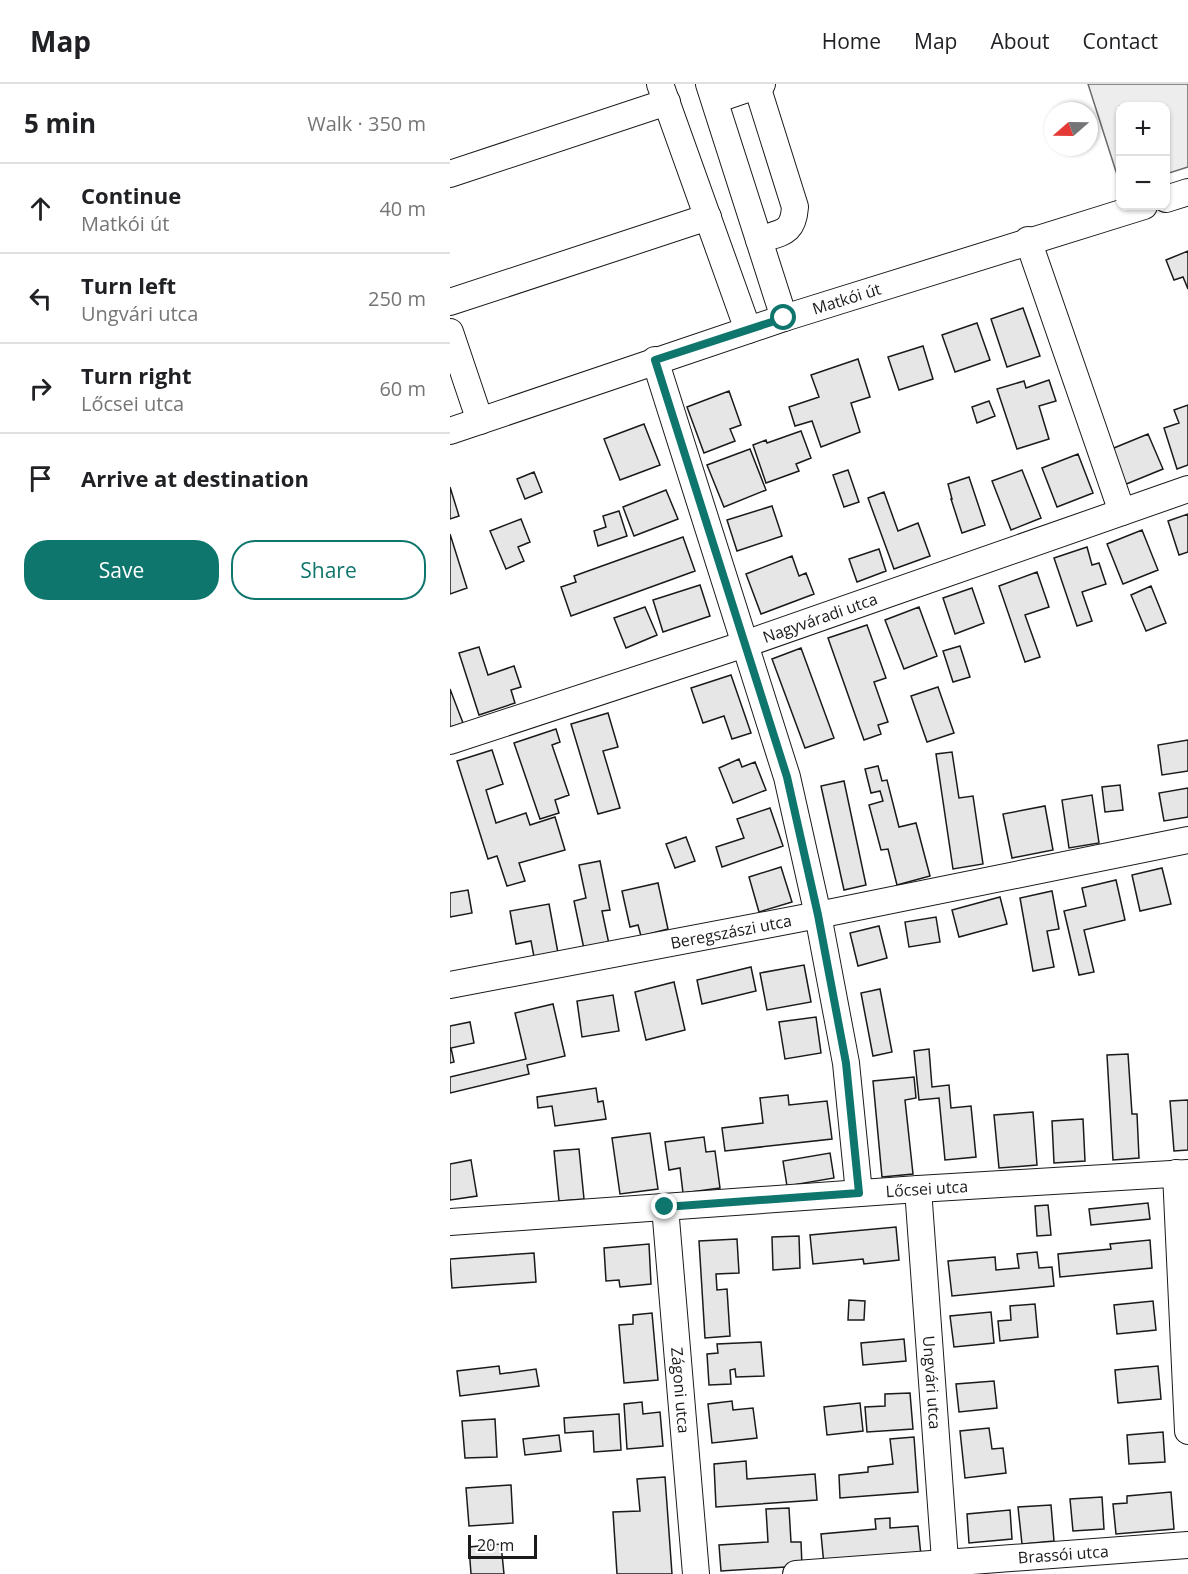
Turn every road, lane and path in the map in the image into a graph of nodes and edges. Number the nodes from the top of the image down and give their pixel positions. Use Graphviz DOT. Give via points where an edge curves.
graph roads {
  1 [pos="759,85"];
  2 [pos="712,92"];
  3 [pos="664,93"];
  4 [pos="450,174"];
  5 [pos="1188,192"];
  6 [pos="1170,198"];
  7 [pos="1130,210"];
  8 [pos="708,217"];
  9 [pos="759,240"];
  10 [pos="1028,240"];
  11 [pos="450,302"];
  12 [pos="784,318"];
  13 [pos="748,330"];
  14 [pos="450,332"];
  15 [pos="655,360"];
  16 [pos="480,421"];
  17 [pos="450,431"];
  18 [pos="1188,489"];
  19 [pos="1122,512"];
  20 [pos="745,644"];
  21 [pos="450,741"];
  22 [pos="1188,840"];
  23 [pos="818,915"];
  24 [pos="450,985"];
  25 [pos="1182,1173"];
  26 [pos="918,1189"];
  27 [pos="859,1193"];
  28 [pos="665,1207"];
  29 [pos="450,1222"];
  30 [pos="1188,1431"];
  31 [pos="1188,1545"];
  32 [pos="946,1569"];
  33 [pos="696,1574"];
  34 [pos="796,1574"];
  1 -- 2 [label="street"];
  1 -- 9 [label="street" via="795,207 794,221 787,230"];
  2 -- 9 [label="street"];
  3 -- 4 [label="street"];
  3 -- 8 [label="street"];
  5 -- 6 [label="street"];
  7 -- 10 [label="street, Matkói út"];
  8 -- 11 [label="street"];
  8 -- 13 [label="street"];
  9 -- 12 [label="street"];
  10 -- 12 [label="street, Matkói út"];
  10 -- 19 [label="street"];
  12 -- 13 [label="street, Matkói út"];
  13 -- 15 [label="street, Matkói út"];
  14 -- 16 [label="street"];
  15 -- 16 [label="street, Matkói út"];
  15 -- 20 [label="street"];
  16 -- 17 [label="street, Matkói út"];
  18 -- 19 [label="street, Nagyváradi utca"];
  19 -- 20 [label="street, Nagyváradi utca"];
  20 -- 21 [label="street, Nagyváradi utca"];
  20 -- 23 [label="street" via="787,777"];
  22 -- 23 [label="street, Beregszászi utca"];
  23 -- 24 [label="street, Beregszászi utca"];
  23 -- 27 [label="street" via="846,1063"];
  25 -- 26 [label="street, Lőcsei utca"];
  25 -- 30 [label="street"];
  26 -- 27 [label="street, Lőcsei utca"];
  26 -- 32 [label="street, Ungvári utca"];
  27 -- 28 [label="street, Lőcsei utca"];
  28 -- 29 [label="street, Lőcsei utca"];
  28 -- 33 [label="street, Zágoni utca"];
  31 -- 32 [label="street, Brassói utca"];
  32 -- 34 [label="street, Brassói utca"];
}
